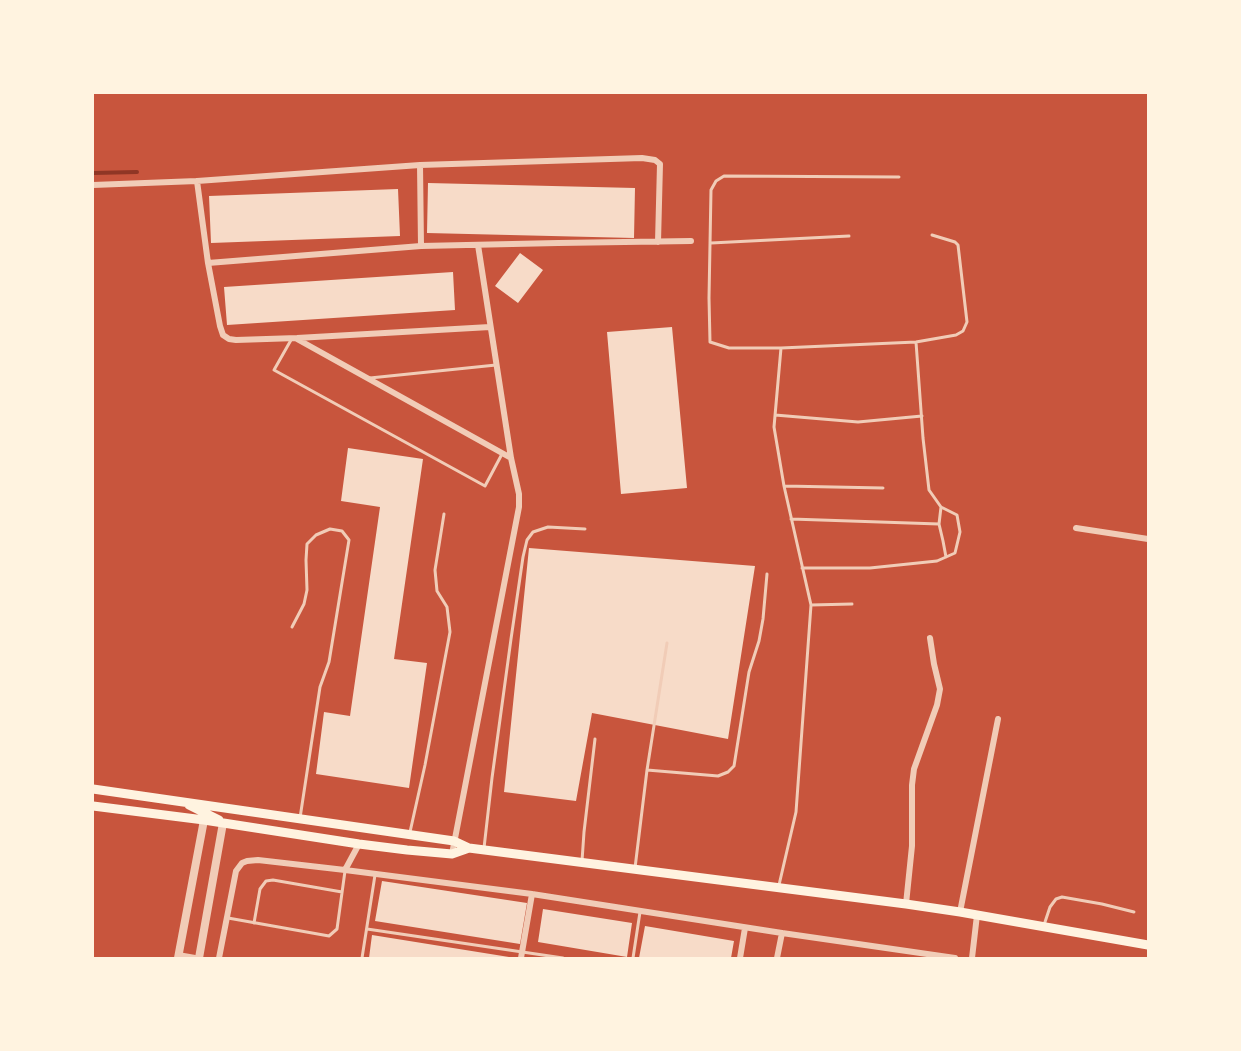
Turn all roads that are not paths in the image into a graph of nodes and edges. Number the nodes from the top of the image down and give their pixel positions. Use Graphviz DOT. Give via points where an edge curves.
graph roads {
  1 [pos="420,165"];
  2 [pos="899,177"];
  3 [pos="196,181"];
  4 [pos="93,185"];
  5 [pos="849,236"];
  6 [pos="932,236"];
  7 [pos="691,241"];
  8 [pos="658,242"];
  9 [pos="711,243"];
  10 [pos="478,245"];
  11 [pos="421,246"];
  12 [pos="208,263"];
  13 [pos="490,327"];
  14 [pos="294,338"];
  15 [pos="916,342"];
  16 [pos="781,348"];
  17 [pos="496,365"];
  18 [pos="368,378"];
  19 [pos="775,415"];
  20 [pos="922,416"];
  21 [pos="502,453"];
  22 [pos="511,458"];
  23 [pos="784,486"];
  24 [pos="883,488"];
  25 [pos="940,507"];
  26 [pos="444,514"];
  27 [pos="791,519"];
  28 [pos="939,524"];
  29 [pos="1076,528"];
  30 [pos="585,529"];
  31 [pos="1148,539"];
  32 [pos="946,557"];
  33 [pos="802,568"];
  34 [pos="766,574"];
  35 [pos="852,604"];
  36 [pos="811,605"];
  37 [pos="292,627"];
  38 [pos="930,638"];
  39 [pos="667,643"];
  40 [pos="998,720"];
  41 [pos="595,739"];
  42 [pos="647,770"];
  43 [pos="93,789"];
  44 [pos="181,801"];
  45 [pos="93,806"];
  46 [pos="234,808"];
  47 [pos="208,818"];
  48 [pos="300,819"];
  49 [pos="223,823"];
  50 [pos="409,834"];
  51 [pos="454,841"];
  52 [pos="359,844"];
  53 [pos="469,848"];
  54 [pos="484,850"];
  55 [pos="452,854"];
  56 [pos="581,863"];
  57 [pos="345,870"];
  58 [pos="635,870"];
  59 [pos="375,874"];
  60 [pos="779,887"];
  61 [pos="342,892"];
  62 [pos="532,894"];
  63 [pos="906,904"];
  64 [pos="640,911"];
  65 [pos="960,912"];
  66 [pos="1134,912"];
  67 [pos="977,915"];
  68 [pos="227,918"];
  69 [pos="254,923"];
  70 [pos="1043,927"];
  71 [pos="745,928"];
  72 [pos="367,929"];
  73 [pos="782,933"];
  74 [pos="1148,945"];
  75 [pos="522,955"];
  76 [pos="178,957"];
  77 [pos="197,958"];
  78 [pos="219,958"];
  79 [pos="362,958"];
  80 [pos="563,958"];
  81 [pos="633,958"];
  82 [pos="740,958"];
  83 [pos="777,958"];
  84 [pos="954,958"];
  85 [pos="972,958"];
  1 -- 3 [label="street"];
  1 -- 8 [label="street" via="655,160 660,164"];
  1 -- 11 [label="street"];
  2 -- 9 [label="lane" via="724,176 711,190"];
  3 -- 4 [label="street"];
  3 -- 12 [label="street"];
  5 -- 9 [label="lane"];
  6 -- 15 [label="lane" via="958,245 966,322 963,331 956,335"];
  7 -- 8 [label="street"];
  8 -- 10 [label="street"];
  9 -- 16 [label="lane" via="710,342 729,348"];
  10 -- 11 [label="street"];
  10 -- 13 [label="street"];
  11 -- 12 [label="street"];
  12 -- 14 [label="street" via="223,335 236,340"];
  13 -- 14 [label="street"];
  13 -- 17 [label="street"];
  14 -- 18 [label="street"];
  14 -- 21 [label="lane" via="274,370 484,486"];
  15 -- 16 [label="lane"];
  15 -- 20 [label="lane"];
  16 -- 19 [label="lane"];
  17 -- 18 [label="lane"];
  17 -- 22 [label="street"];
  18 -- 21 [label="street"];
  19 -- 20 [label="lane" via="858,422"];
  19 -- 23 [label="lane"];
  20 -- 25 [label="lane" via="928,490"];
  21 -- 22 [label="street"];
  22 -- 51 [label="street" via="519,507"];
  23 -- 24 [label="lane"];
  23 -- 27 [label="lane"];
  25 -- 28 [label="lane"];
  25 -- 32 [label="lane" via="957,515 960,532 955,553"];
  26 -- 50 [label="lane" via="435,570 450,632"];
  27 -- 28 [label="lane"];
  27 -- 33 [label="lane"];
  28 -- 32 [label="lane"];
  29 -- 31 [label="street"];
  30 -- 54 [label="lane" via="548,527 533,531 527,540"];
  32 -- 33 [label="lane" via="870,568"];
  33 -- 36 [label="lane"];
  34 -- 42 [label="lane" via="761,630 749,672 734,766 718,776"];
  35 -- 36 [label="lane"];
  36 -- 60 [label="lane" via="796,812"];
  37 -- 48 [label="lane" via="307,590 307,544 330,529 342,531 348,540"];
  38 -- 63 [label="street" via="940,689 914,769"];
  39 -- 42 [label="lane"];
  40 -- 65 [label="street"];
  41 -- 56 [label="lane"];
  42 -- 58 [label="lane"];
  43 -- 44 [label="main road"];
  44 -- 46 [label="main road"];
  44 -- 47 [label="main road"];
  45 -- 47 [label="main road"];
  46 -- 47 [label="main road"];
  46 -- 48 [label="main road"];
  47 -- 49 [label="main road"];
  47 -- 76 [label="street"];
  48 -- 50 [label="main road"];
  49 -- 52 [label="main road"];
  49 -- 77 [label="street"];
  50 -- 51 [label="main road"];
  51 -- 53 [label="main road"];
  51 -- 55 [label="street"];
  52 -- 55 [label="main road"];
  52 -- 57 [label="street"];
  53 -- 54 [label="main road"];
  53 -- 55 [label="main road"];
  54 -- 56 [label="main road"];
  56 -- 58 [label="main road"];
  57 -- 59 [label="street"];
  57 -- 61 [label="lane"];
  57 -- 68 [label="street" via="258,860 242,863 236,871"];
  58 -- 60 [label="main road"];
  59 -- 62 [label="street"];
  59 -- 72 [label="lane"];
  60 -- 63 [label="main road"];
  61 -- 69 [label="lane" via="266,881 260,889"];
  61 -- 69 [label="lane" via="337,929 329,936"];
  62 -- 64 [label="street"];
  62 -- 75 [label="street"];
  63 -- 65 [label="main road"];
  64 -- 71 [label="street"];
  64 -- 81 [label="lane"];
  65 -- 67 [label="main road"];
  66 -- 70 [label="lane" via="1062,897 1050,907"];
  67 -- 70 [label="main road"];
  67 -- 85 [label="street"];
  68 -- 69 [label="lane"];
  68 -- 78 [label="street"];
  70 -- 74 [label="main road"];
  71 -- 73 [label="street"];
  71 -- 82 [label="street"];
  72 -- 75 [label="lane"];
  72 -- 79 [label="lane"];
  73 -- 83 [label="street"];
  73 -- 84 [label="street"];
  75 -- 80 [label="lane"];
  76 -- 77 [label="street"];
}
